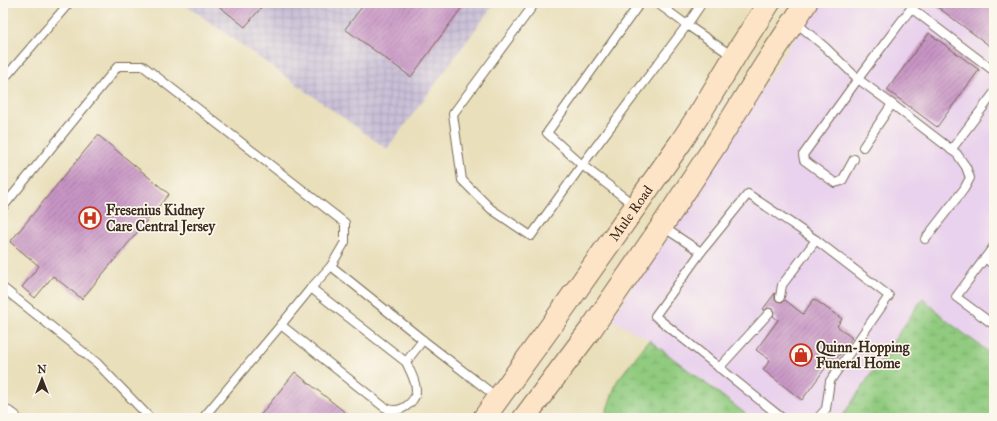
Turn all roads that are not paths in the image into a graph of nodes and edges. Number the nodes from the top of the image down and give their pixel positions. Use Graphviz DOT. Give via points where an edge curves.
graph roads {
  1 [pos="69,3"];
  2 [pos="535,3"];
  3 [pos="640,3"];
  4 [pos="657,3"];
  5 [pos="702,3"];
  6 [pos="769,3"];
  7 [pos="806,3"];
  8 [pos="913,6"];
  9 [pos="794,21"];
  10 [pos="687,25"];
  11 [pos="734,57"];
  12 [pos="994,71"];
  13 [pos="858,79"];
  14 [pos="3,80"];
  15 [pos="994,93"];
  16 [pos="892,104"];
  17 [pos="863,147"];
  18 [pos="951,150"];
  19 [pos="854,159"];
  20 [pos="582,164"];
  21 [pos="635,206"];
  22 [pos="3,207"];
  23 [pos="662,226"];
  24 [pos="925,239"];
  25 [pos="816,240"];
  26 [pos="994,246"];
  27 [pos="701,252"];
  28 [pos="985,258"];
  29 [pos="994,265"];
  30 [pos="331,266"];
  31 [pos="3,288"];
  32 [pos="311,288"];
  33 [pos="780,297"];
  34 [pos="769,313"];
  35 [pos="994,324"];
  36 [pos="281,325"];
  37 [pos="423,340"];
  38 [pos="406,362"];
  39 [pos="719,368"];
  40 [pos="498,398"];
  41 [pos="393,410"];
  42 [pos="3,413"];
  43 [pos="12,418"];
  44 [pos="150,418"];
  45 [pos="203,418"];
  46 [pos="387,418"];
  47 [pos="484,418"];
  48 [pos="524,418"];
  49 [pos="782,418"];
  50 [pos="818,418"];
  1 -- 14 [label="lane"];
  2 -- 20 [label="lane" via="453,114 462,180 491,209 531,236"];
  3 -- 20 [label="lane" via="547,133"];
  4 -- 10 [label="lane"];
  5 -- 10 [label="lane"];
  6 -- 11 [label="main road, Mule Road"];
  7 -- 9 [label="main road"];
  8 -- 12 [label="lane"];
  8 -- 13 [label="lane"];
  9 -- 13 [label="lane" via="825,46"];
  9 -- 23 [label="main road"];
  10 -- 11 [label="lane"];
  10 -- 20 [label="lane"];
  11 -- 21 [label="main road, Mule Road" via="702,110"];
  13 -- 16 [label="lane"];
  13 -- 19 [label="lane" via="803,155 804,160 835,182 842,181"];
  15 -- 18 [label="lane"];
  16 -- 17 [label="lane"];
  16 -- 18 [label="lane"];
  18 -- 24 [label="lane" via="966,167 970,178"];
  20 -- 21 [label="lane"];
  21 -- 23 [label="main road"];
  21 -- 40 [label="main road, Mule Road"];
  22 -- 30 [label="lane" via="118,66 143,66 345,223 345,242"];
  23 -- 27 [label="lane"];
  23 -- 48 [label="main road" via="591,329"];
  25 -- 27 [label="lane" via="748,194"];
  25 -- 33 [label="lane" via="782,285"];
  25 -- 50 [label="lane" via="889,296 830,381 826,409"];
  26 -- 28 [label="lane"];
  27 -- 39 [label="lane" via="655,316"];
  28 -- 29 [label="lane"];
  28 -- 35 [label="lane" via="956,297"];
  30 -- 32 [label="lane"];
  30 -- 37 [label="lane"];
  31 -- 44 [label="lane" via="97,363"];
  32 -- 36 [label="lane"];
  32 -- 38 [label="lane"];
  34 -- 39 [label="lane"];
  36 -- 41 [label="lane" via="384,407"];
  36 -- 45 [label="lane"];
  37 -- 38 [label="lane"];
  37 -- 40 [label="lane"];
  38 -- 41 [label="lane" via="413,376 416,391 412,401 403,408"];
  39 -- 49 [label="lane"];
  40 -- 47 [label="main road, Mule Road"];
  41 -- 46 [label="lane"];
  42 -- 43 [label="street"];
}
